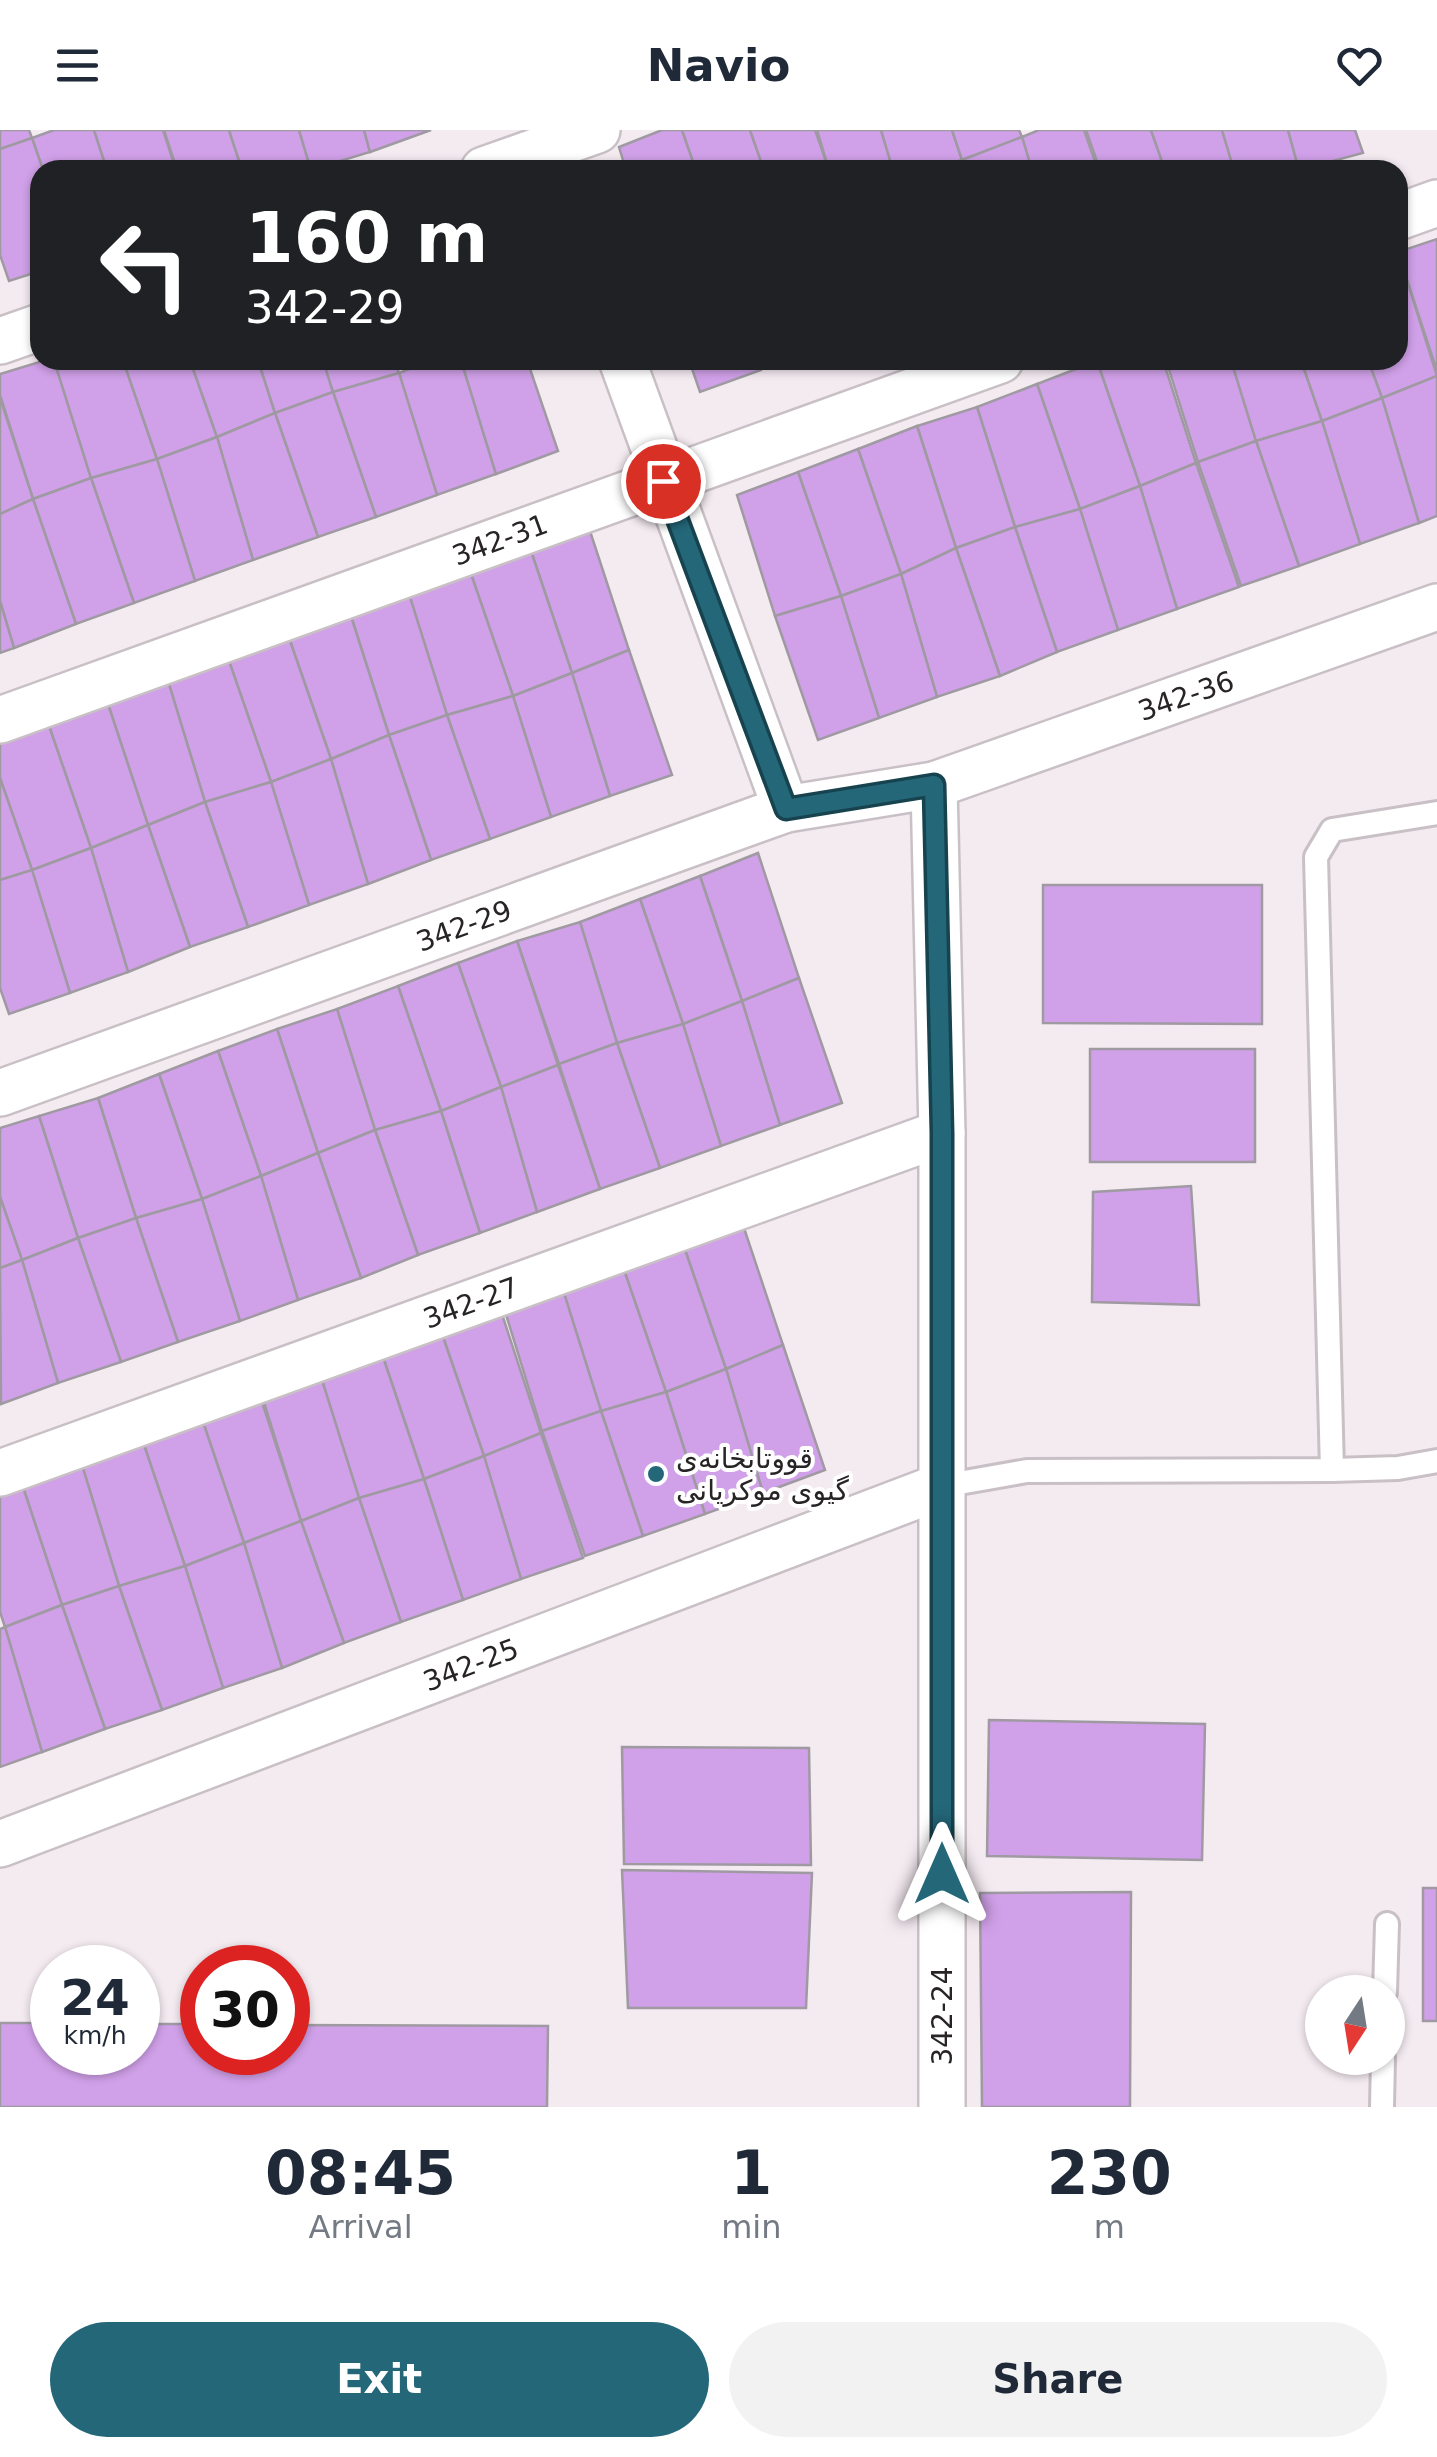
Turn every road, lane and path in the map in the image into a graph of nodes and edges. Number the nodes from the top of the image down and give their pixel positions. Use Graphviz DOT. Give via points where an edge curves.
graph roads {
  1 [pos="597,130"];
  2 [pos="550,149"];
  3 [pos="515,160"];
  4 [pos="1437,203"];
  5 [pos="1408,214"];
  6 [pos="30,331"];
  7 [pos="0,342"];
  8 [pos="625,370"];
  9 [pos="972,370"];
  10 [pos="663,481"];
  11 [pos="1437,608"];
  12 [pos="0,720"];
  13 [pos="934,785"];
  14 [pos="786,809"];
  15 [pos="1437,813"];
  16 [pos="0,1093"];
  17 [pos="942,1133"];
  18 [pos="1437,1461"];
  19 [pos="1332,1470"];
  20 [pos="0,1473"];
  21 [pos="942,1486"];
  22 [pos="0,1844"];
  23 [pos="1386,1924"];
  24 [pos="1385,1975"];
  25 [pos="1383,2075"];
  26 [pos="942,2107"];
  27 [pos="1382,2107"];
  1 -- 2 [label="street"];
  2 -- 3 [label="street"];
  4 -- 5 [label="street"];
  6 -- 7 [label="street"];
  8 -- 10 [label="street"];
  9 -- 10 [label="street, 342-31"];
  10 -- 12 [label="street, 342-31"];
  10 -- 14 [label="street"];
  11 -- 13 [label="street, 342-36"];
  13 -- 14 [label="street, 342-29"];
  13 -- 17 [label="street, 342-24"];
  14 -- 16 [label="street, 342-29"];
  15 -- 19 [label="lane" via="1332,830 1316,857"];
  17 -- 20 [label="street, 342-27"];
  17 -- 21 [label="street, 342-24"];
  18 -- 19 [label="lane"];
  19 -- 21 [label="lane" via="1027,1471"];
  21 -- 22 [label="street, 342-25"];
  21 -- 26 [label="street, 342-24"];
  23 -- 24 [label="lane"];
  25 -- 27 [label="lane"];
}
